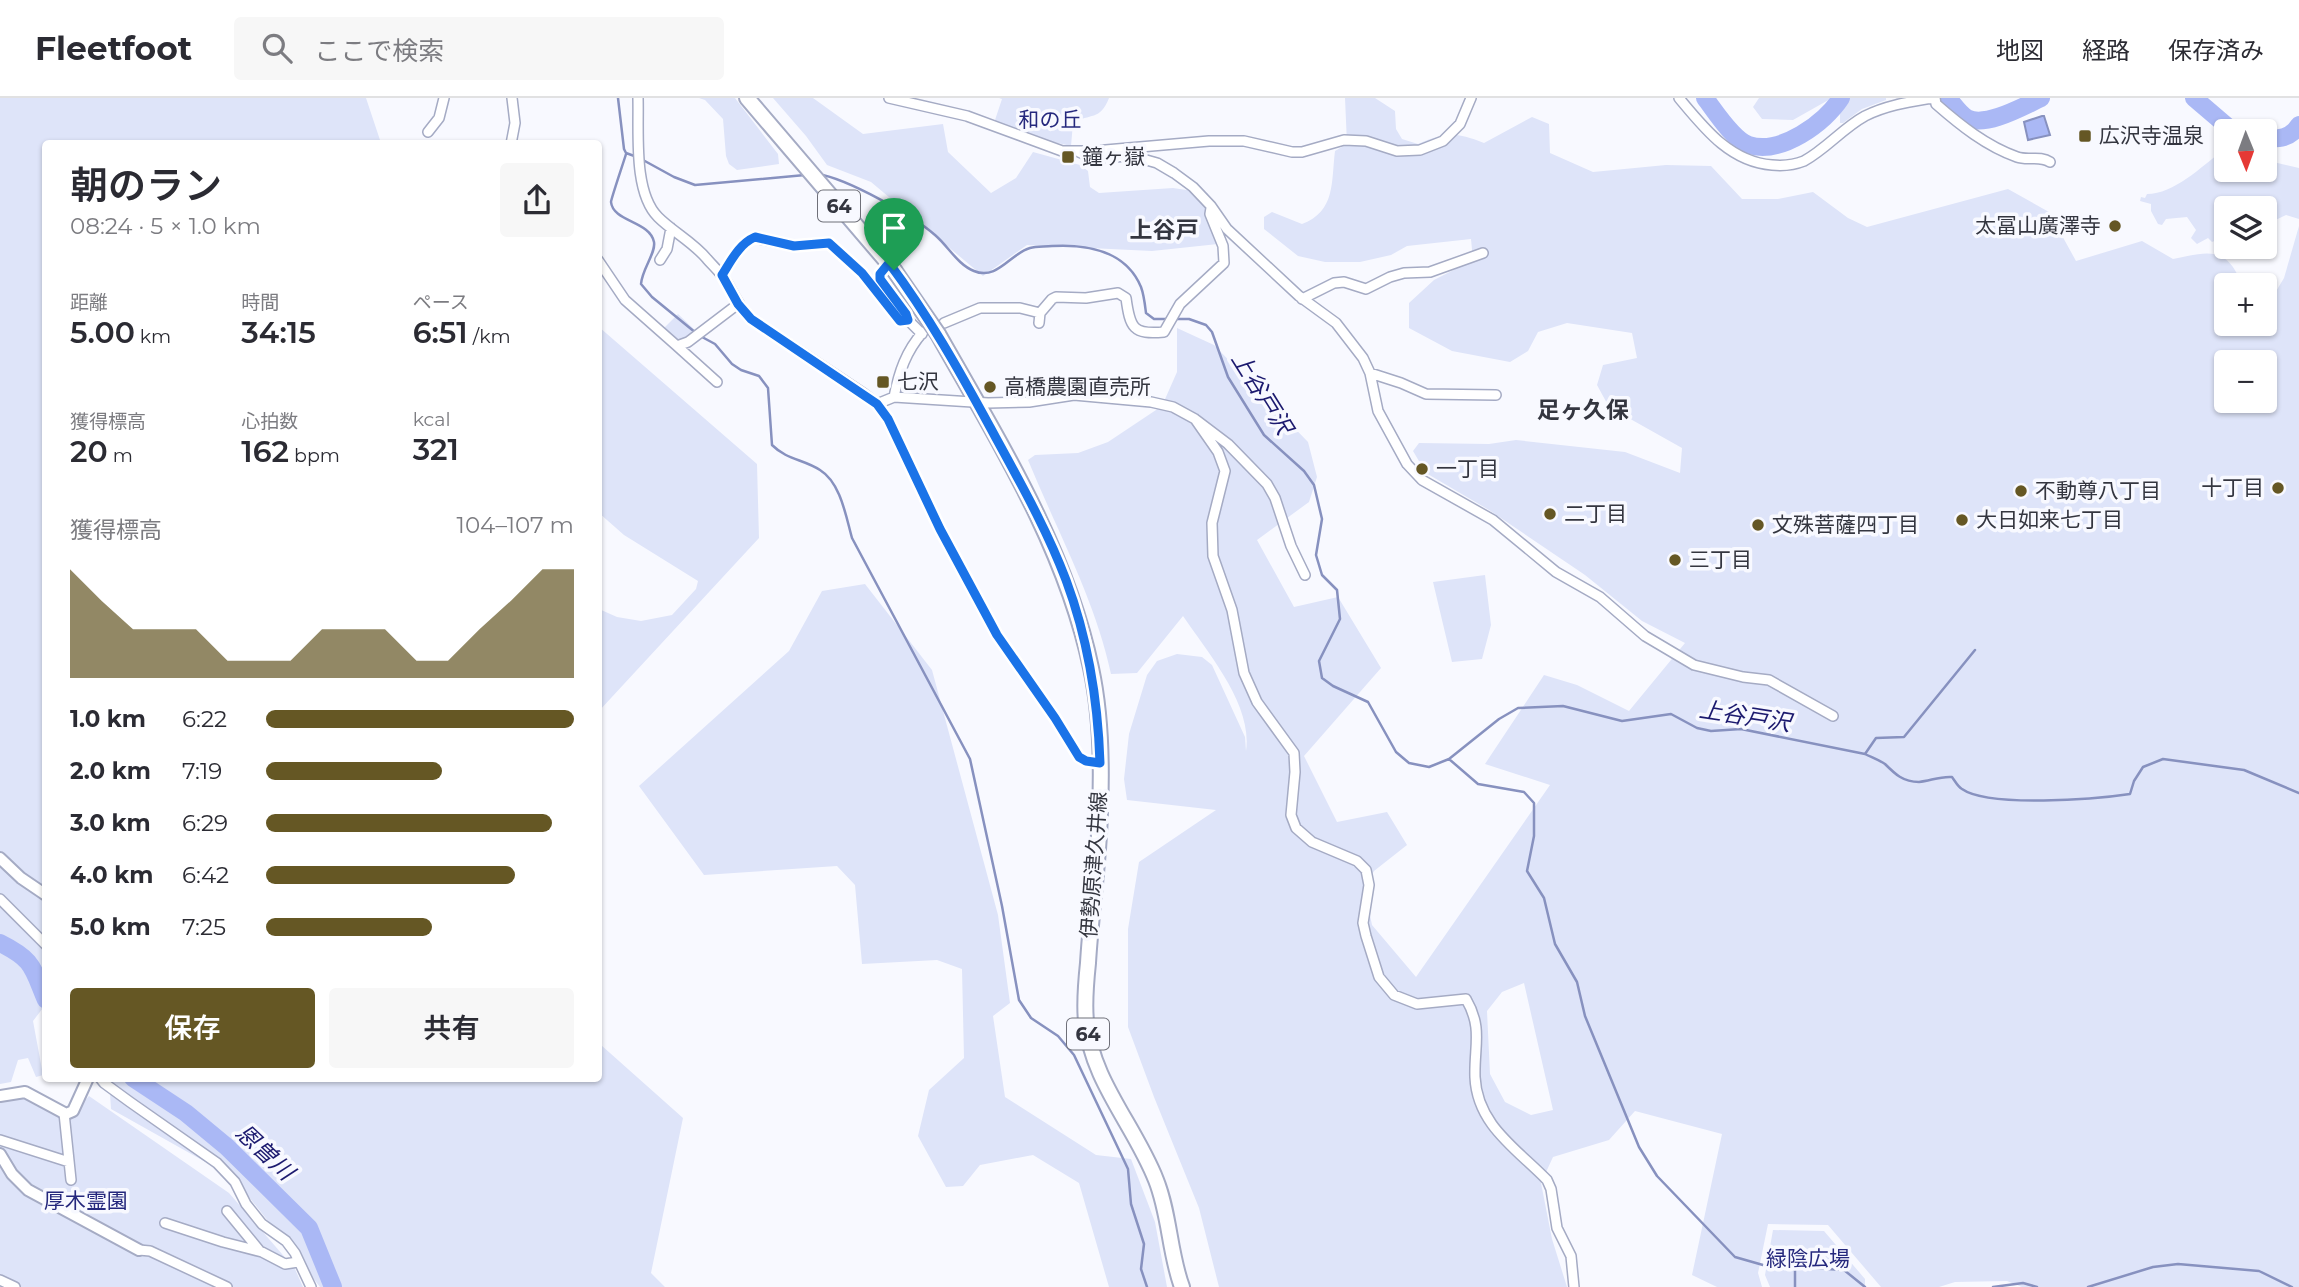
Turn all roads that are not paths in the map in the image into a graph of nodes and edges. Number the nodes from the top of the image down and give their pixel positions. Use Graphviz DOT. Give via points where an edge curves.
graph roads {
  1 [pos="444,98"];
  2 [pos="512,98"];
  3 [pos="638,98"];
  4 [pos="747,98"];
  5 [pos="889,98"];
  6 [pos="1471,98"];
  7 [pos="1680,98"];
  8 [pos="1934,98"];
  9 [pos="428,132"];
  10 [pos="512,140"];
  11 [pos="1079,152"];
  12 [pos="2050,162"];
  13 [pos="1211,206"];
  14 [pos="671,228"];
  15 [pos="1483,253"];
  16 [pos="660,260"];
  17 [pos="888,264"];
  18 [pos="602,266"];
  19 [pos="722,275"];
  20 [pos="1302,299"];
  21 [pos="738,304"];
  22 [pos="908,320"];
  23 [pos="932,331"];
  24 [pos="677,346"];
  25 [pos="1370,373"];
  26 [pos="717,382"];
  27 [pos="1496,395"];
  28 [pos="894,397"];
  29 [pos="976,401"];
  30 [pos="877,404"];
  31 [pos="1195,419"];
  32 [pos="1305,575"];
  33 [pos="1833,716"];
  34 [pos="1100,763"];
  35 [pos="0,858"];
  36 [pos="42,892"];
  37 [pos="0,899"];
  38 [pos="42,941"];
  39 [pos="86,1082"];
  40 [pos="105,1082"];
  41 [pos="0,1096"];
  42 [pos="64,1113"];
  43 [pos="0,1140"];
  44 [pos="0,1154"];
  45 [pos="69,1162"];
  46 [pos="71,1180"];
  47 [pos="227,1211"];
  48 [pos="165,1223"];
  49 [pos="139,1250"];
  50 [pos="260,1251"];
  51 [pos="298,1262"];
  52 [pos="0,1280"];
  53 [pos="15,1287"];
  54 [pos="227,1287"];
  55 [pos="311,1287"];
  56 [pos="1182,1287"];
  57 [pos="1574,1287"];
  1 -- 9 [label="street" via="439,118"];
  2 -- 10 [label="street"];
  3 -- 14 [label="street" via="643,190 657,216"];
  4 -- 17 [label="main road, 64"];
  5 -- 11 [label="street" via="967,116 1050,147"];
  6 -- 11 [label="street" via="1461,124 1443,141 1420,150 1344,140 1302,152 1244,141 1209,141"];
  7 -- 8 [label="street" via="1725,148 1743,160 1774,166 1802,162 1879,110"];
  8 -- 12 [label="street" via="1979,138 2018,157"];
  11 -- 13 [label="street" via="1093,158 1132,156 1157,163 1193,187"];
  13 -- 20 [label="street" via="1227,229"];
  13 -- 23 [label="street" via="1224,263 1180,304 1164,332 1138,331 1129,317 1126,298 1118,293 1056,297 1040,318 1020,308 980,308"];
  14 -- 16 [label="street"];
  14 -- 19 [label="street"];
  15 -- 20 [label="street" via="1430,272 1390,277 1366,289 1334,283"];
  17 -- 22 [label="street" via="880,279"];
  17 -- 23 [label="main road, 64, bridge"];
  18 -- 24 [label="street" via="629,304"];
  19 -- 21 [label="street"];
  19 -- 22 [label="street" via="740,248 755,237 794,246 829,243 862,273 900,321"];
  20 -- 25 [label="street" via="1336,323"];
  21 -- 24 [label="street"];
  21 -- 30 [label="street" via="751,319"];
  22 -- 23 [label="street"];
  23 -- 28 [label="street" via="904,359"];
  23 -- 29 [label="main road, 伊勢原津久井線 / 64"];
  24 -- 26 [label="street"];
  25 -- 27 [label="street" via="1426,394"];
  25 -- 33 [label="street" via="1378,411 1407,464 1422,481 1493,520 1556,572 1600,597 1645,636 1694,665 1769,680"];
  28 -- 29 [label="street"];
  28 -- 30 [label="street"];
  29 -- 31 [label="street" via="1086,396 1151,402"];
  29 -- 34 [label="main road, 伊勢原津久井線 / 64" via="1043,526 1066,581 1091,669"];
  30 -- 34 [label="street" via="997,635 1079,757"];
  31 -- 32 [label="street" via="1228,444 1267,484"];
  31 -- 57 [label="street" via="1225,471 1212,523 1213,556 1232,610 1244,673 1256,702 1294,753 1291,815 1296,828 1312,842 1357,861 1366,870 1369,885 1363,923 1379,977 1394,995 1417,1004 1466,999 1471,1007 1480,1104 1499,1136 1547,1180 1557,1228 1571,1256"];
  34 -- 56 [label="main road, 伊勢原津久井線 / 64" via="1101,811 1086,1021 1097,1066 1156,1179"];
  35 -- 36 [label="street"];
  37 -- 38 [label="street"];
  39 -- 42 [label="street" via="73,1111"];
  40 -- 51 [label="street" via="217,1163 262,1224 286,1241"];
  41 -- 42 [label="street" via="24,1092"];
  42 -- 45 [label="street"];
  43 -- 45 [label="street"];
  44 -- 49 [label="street" via="28,1190"];
  45 -- 46 [label="street"];
  47 -- 50 [label="street"];
  48 -- 50 [label="street"];
  49 -- 54 [label="street"];
  50 -- 51 [label="street" via="285,1264"];
  51 -- 55 [label="street"];
  52 -- 53 [label="street"];
}
